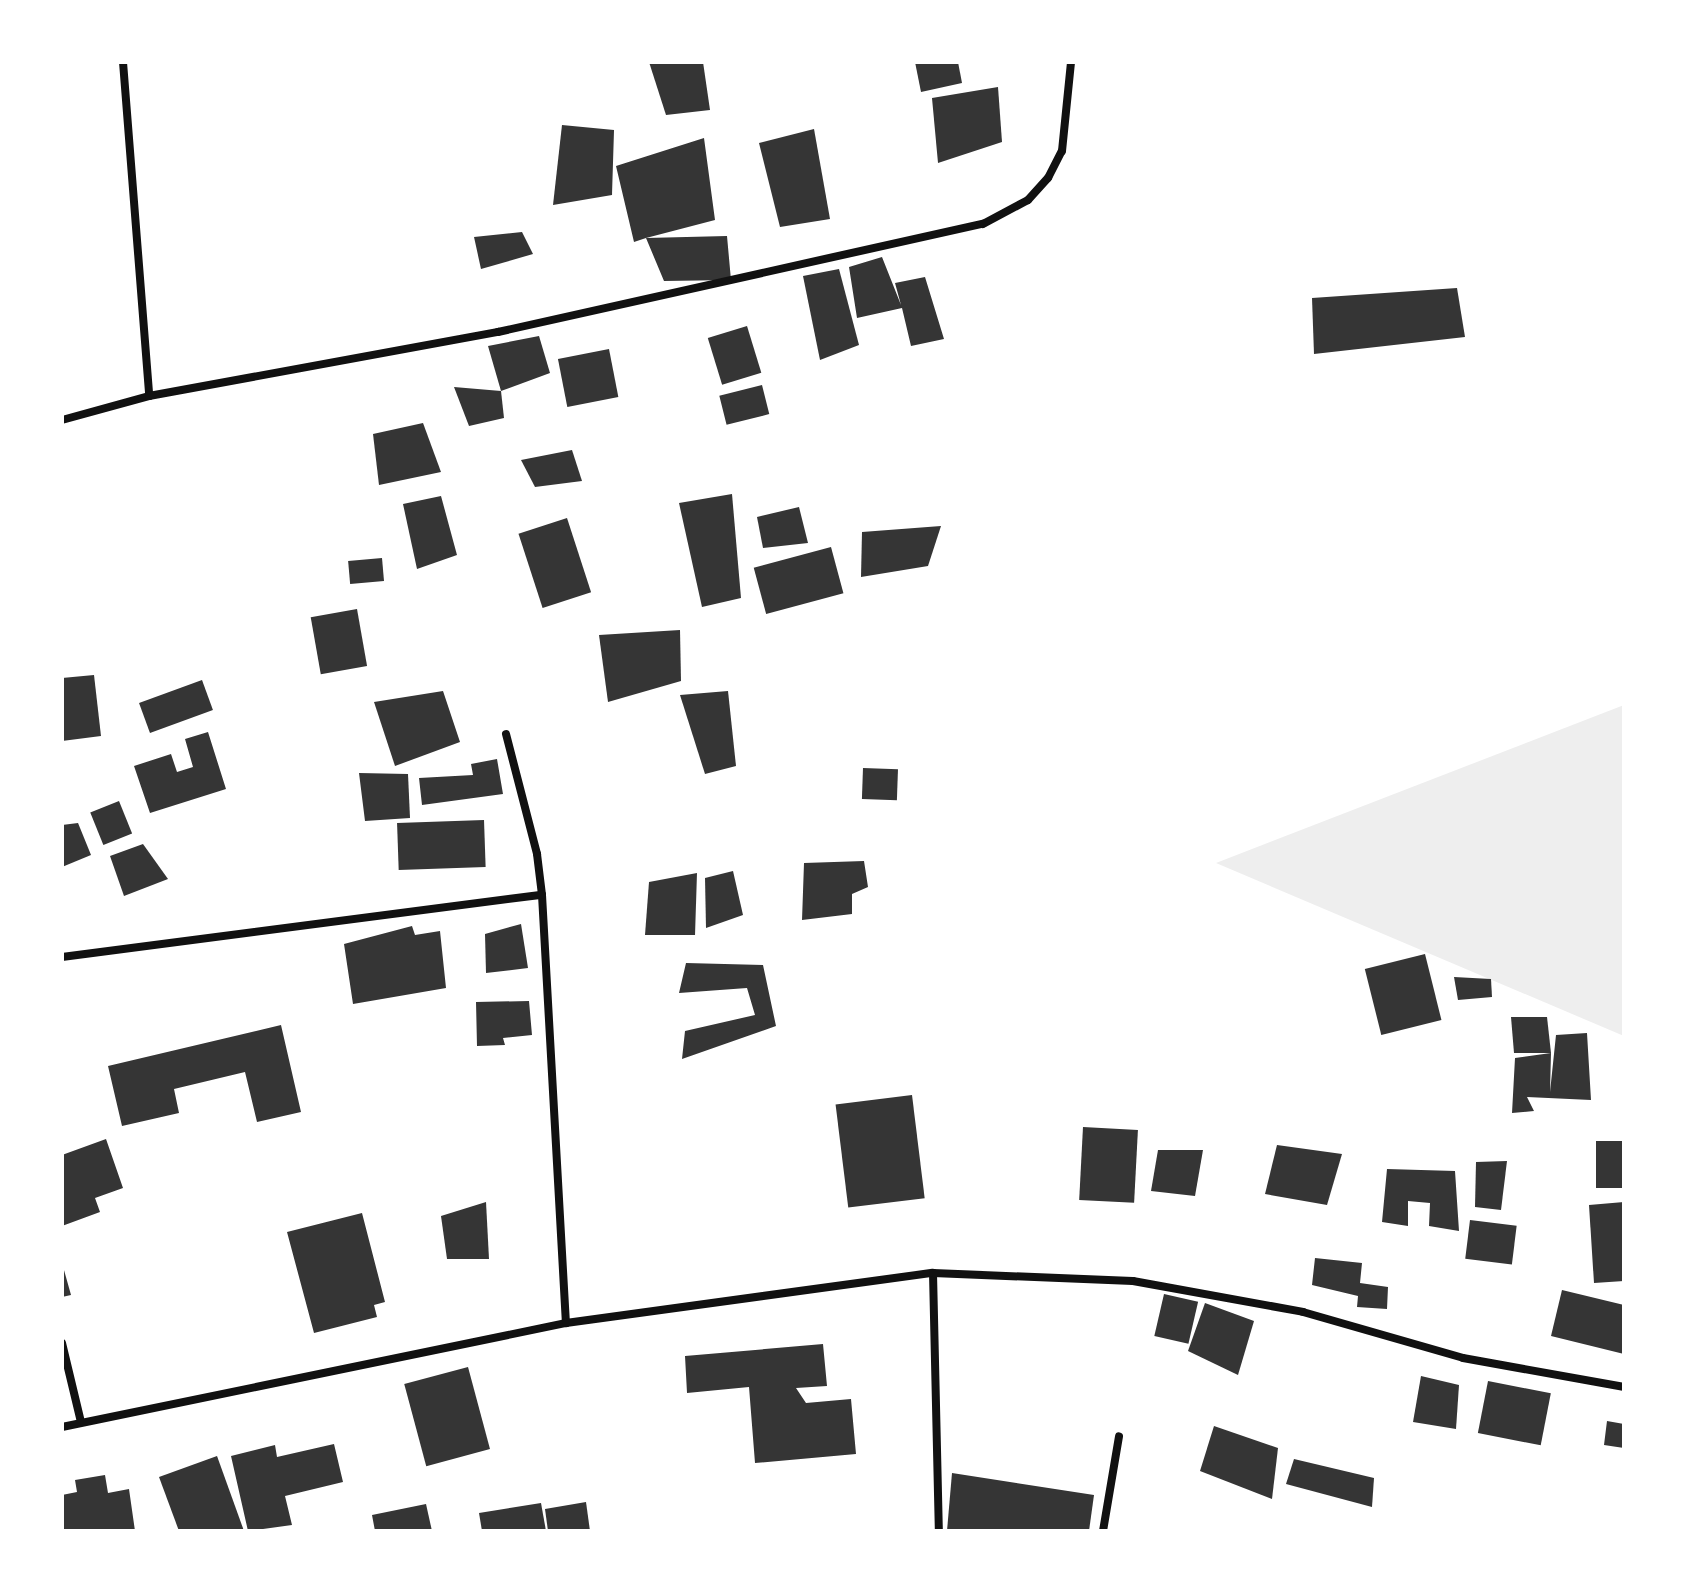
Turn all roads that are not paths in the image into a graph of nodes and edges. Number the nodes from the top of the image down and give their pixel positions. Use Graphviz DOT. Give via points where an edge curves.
graph roads {
  1 [pos="123,62"];
  2 [pos="1071,62"];
  3 [pos="149,396"];
  4 [pos="62,420"];
  5 [pos="506,734"];
  6 [pos="542,895"];
  7 [pos="62,957"];
  8 [pos="933,1273"];
  9 [pos="566,1323"];
  10 [pos="62,1343"];
  11 [pos="1624,1387"];
  12 [pos="81,1422"];
  13 [pos="62,1427"];
  14 [pos="1119,1436"];
  15 [pos="939,1531"];
  16 [pos="1103,1531"];
  1 -- 3 [label="street"];
  2 -- 3 [label="street" via="1062,151 1048,178 1028,200 983,224 498,332"];
  3 -- 4 [label="street"];
  5 -- 6 [label="street" via="537,854"];
  6 -- 7 [label="street"];
  6 -- 9 [label="street"];
  8 -- 9 [label="street"];
  8 -- 11 [label="street" via="1133,1281 1303,1312 1463,1358"];
  8 -- 15 [label="street"];
  9 -- 12 [label="street"];
  10 -- 12 [label="street"];
  12 -- 13 [label="street"];
  14 -- 16 [label="street"];
}
